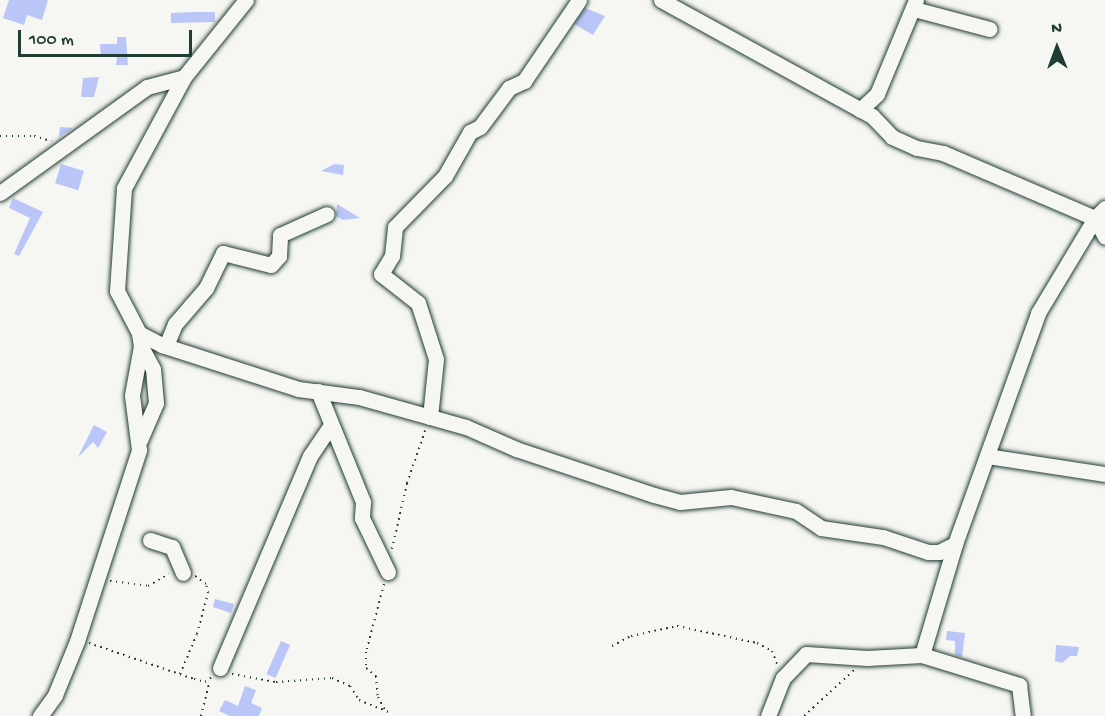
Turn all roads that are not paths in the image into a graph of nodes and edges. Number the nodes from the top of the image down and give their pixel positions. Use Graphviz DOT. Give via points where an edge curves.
graph roads {
  1 [pos="246,0"];
  2 [pos="579,0"];
  3 [pos="661,0"];
  4 [pos="915,4"];
  5 [pos="989,29"];
  6 [pos="184,77"];
  7 [pos="860,110"];
  8 [pos="0,193"];
  9 [pos="1100,213"];
  10 [pos="327,214"];
  11 [pos="1105,237"];
  12 [pos="140,339"];
  13 [pos="166,346"];
  14 [pos="318,391"];
  15 [pos="430,417"];
  16 [pos="331,425"];
  17 [pos="140,440"];
  18 [pos="987,456"];
  19 [pos="1105,474"];
  20 [pos="150,540"];
  21 [pos="955,544"];
  22 [pos="388,572"];
  23 [pos="183,573"];
  24 [pos="922,655"];
  25 [pos="220,668"];
  26 [pos="40,716"];
  27 [pos="768,716"];
  28 [pos="1023,716"];
  1 -- 6 [label="street"];
  2 -- 15 [label="street" via="524,81 509,88 480,128 470,132 445,176 395,227 392,256 381,274 418,303 436,359"];
  3 -- 7 [label="street"];
  4 -- 5 [label="street"];
  4 -- 7 [label="street" via="877,94"];
  6 -- 8 [label="street" via="147,87"];
  6 -- 12 [label="street" via="124,188 117,291"];
  7 -- 9 [label="street" via="875,118 887,134 911,146 943,153"];
  9 -- 11 [label="street"];
  9 -- 18 [label="street" via="1043,302"];
  10 -- 13 [label="street" via="280,235 279,256 271,265 223,253 206,288 175,324"];
  12 -- 13 [label="street"];
  12 -- 17 [label="street" via="132,394"];
  12 -- 17 [label="street" via="153,369 156,403"];
  13 -- 14 [label="street"];
  14 -- 15 [label="street" via="359,396"];
  14 -- 16 [label="street" via="326,402"];
  15 -- 21 [label="street" via="663,498 680,502 741,499 796,511 821,528 883,537 928,552 939,552"];
  16 -- 22 [label="street" via="363,502 362,518"];
  16 -- 25 [label="street" via="310,456"];
  17 -- 26 [label="street" via="77,641 55,695"];
  18 -- 19 [label="street"];
  18 -- 21 [label="street"];
  20 -- 23 [label="street" via="172,547"];
  21 -- 24 [label="street"];
  24 -- 27 [label="street" via="867,658 811,652 802,656 783,678"];
  24 -- 28 [label="street" via="1019,685"];
}
